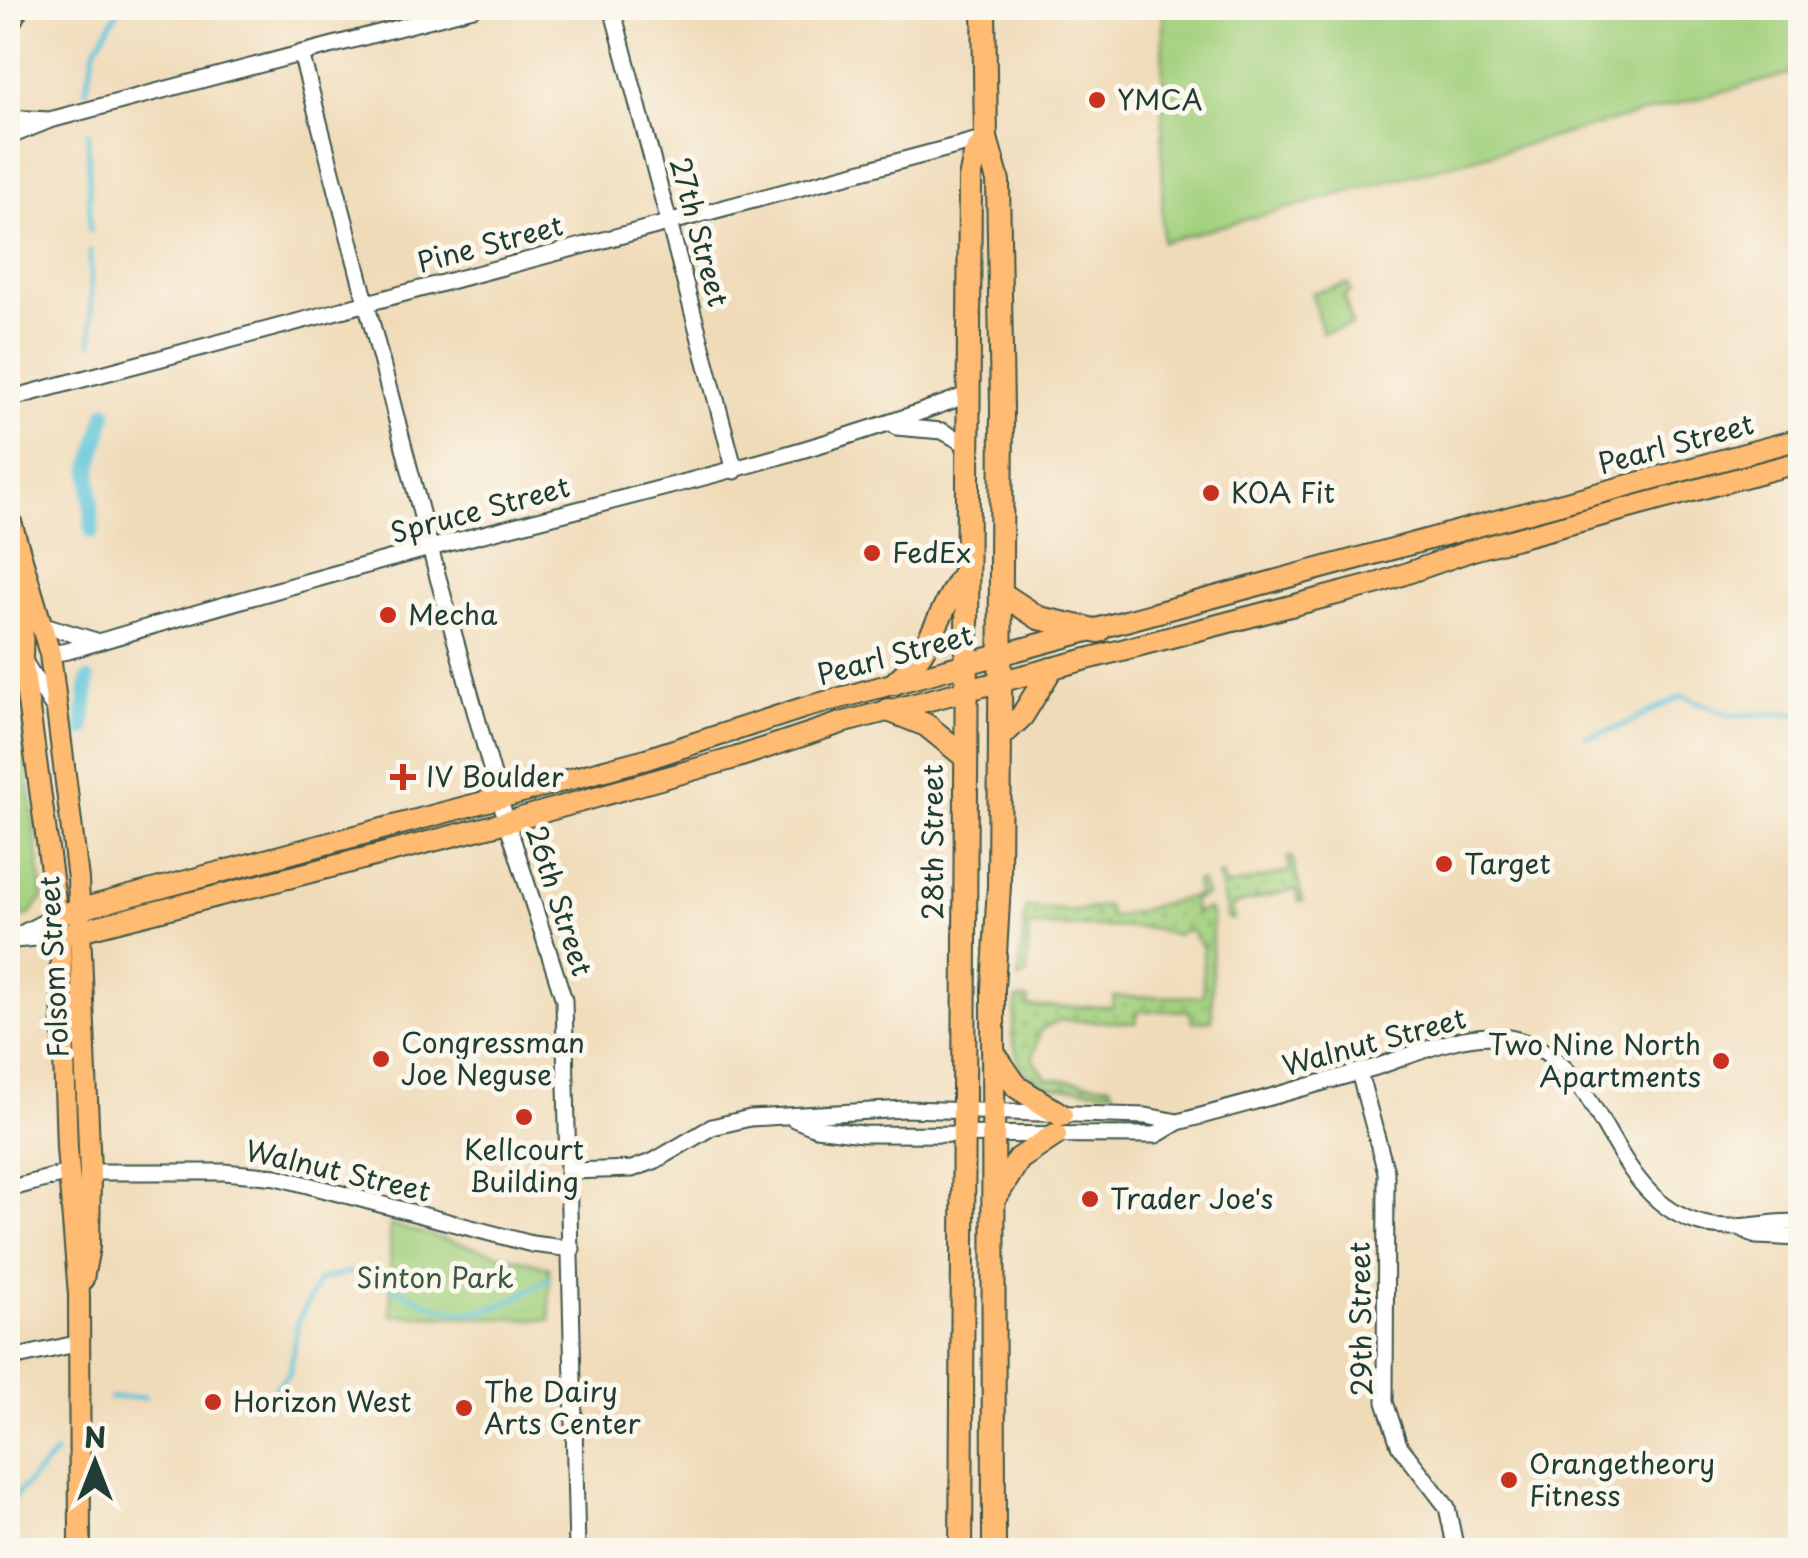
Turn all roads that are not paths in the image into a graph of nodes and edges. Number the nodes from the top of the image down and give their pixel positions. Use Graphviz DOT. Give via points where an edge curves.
graph roads {
  1 [pos="18,8"];
  2 [pos="474,8"];
  3 [pos="612,8"];
  4 [pos="984,8"];
  5 [pos="8,26"];
  6 [pos="302,54"];
  7 [pos="8,118"];
  8 [pos="50,120"];
  9 [pos="8,137"];
  10 [pos="986,138"];
  11 [pos="670,222"];
  12 [pos="368,302"];
  13 [pos="967,395"];
  14 [pos="8,400"];
  15 [pos="877,429"];
  16 [pos="1800,439"];
  17 [pos="966,444"];
  18 [pos="1800,462"];
  19 [pos="735,470"];
  20 [pos="1800,474"];
  21 [pos="1743,478"];
  22 [pos="8,512"];
  23 [pos="431,549"];
  24 [pos="964,573"];
  25 [pos="23,591"];
  26 [pos="1001,593"];
  27 [pos="44,626"];
  28 [pos="1099,631"];
  29 [pos="96,641"];
  30 [pos="59,652"];
  31 [pos="1001,655"];
  32 [pos="15,659"];
  33 [pos="964,664"];
  34 [pos="1051,668"];
  35 [pos="1000,682"];
  36 [pos="8,683"];
  37 [pos="895,683"];
  38 [pos="964,690"];
  39 [pos="28,698"];
  40 [pos="888,710"];
  41 [pos="56,713"];
  42 [pos="728,731"];
  43 [pos="1000,738"];
  44 [pos="963,755"];
  45 [pos="608,794"];
  46 [pos="499,797"];
  47 [pos="508,822"];
  48 [pos="334,841"];
  49 [pos="244,889"];
  50 [pos="80,908"];
  51 [pos="59,926"];
  52 [pos="82,932"];
  53 [pos="8,941"];
  54 [pos="994,1052"];
  55 [pos="1359,1072"];
  56 [pos="794,1119"];
  57 [pos="961,1124"];
  58 [pos="994,1125"];
  59 [pos="1058,1125"];
  60 [pos="90,1172"];
  61 [pos="572,1172"];
  62 [pos="68,1173"];
  63 [pos="8,1189"];
  64 [pos="994,1202"];
  65 [pos="1800,1222"];
  66 [pos="1740,1228"];
  67 [pos="1800,1238"];
  68 [pos="572,1249"];
  69 [pos="79,1295"];
  70 [pos="80,1342"];
  71 [pos="8,1360"];
  72 [pos="80,1550"];
  73 [pos="577,1550"];
  74 [pos="961,1550"];
  75 [pos="994,1550"];
  76 [pos="1456,1550"];
  1 -- 5 [label="main road"];
  2 -- 6 [label="street"];
  3 -- 11 [label="street, 27th Street"];
  4 -- 10 [label="highway, 28th Street"];
  6 -- 8 [label="street"];
  6 -- 12 [label="street, 26th Street"];
  7 -- 8 [label="street"];
  8 -- 9 [label="street"];
  10 -- 11 [label="street, Pine Street"];
  10 -- 13 [label="highway, 28th Street" via="970,178"];
  10 -- 26 [label="highway, 28th Street" via="998,181"];
  11 -- 12 [label="street, Pine Street"];
  11 -- 19 [label="street, 27th Street"];
  12 -- 14 [label="street, Pine Street"];
  12 -- 23 [label="street, 26th Street"];
  13 -- 15 [label="street, Spruce Street"];
  13 -- 17 [label="highway, 28th Street"];
  15 -- 17 [label="street, Spruce Street" via="924,427"];
  15 -- 19 [label="street, Spruce Street"];
  16 -- 28 [label="main road, Pearl Street"];
  17 -- 24 [label="highway, 28th Street"];
  18 -- 21 [label="main road, Pearl Street"];
  19 -- 23 [label="street, Spruce Street"];
  20 -- 21 [label="main road"];
  21 -- 34 [label="main road, Pearl Street" via="1473,550 1380,583"];
  22 -- 25 [label="main road, Folsom Street"];
  23 -- 29 [label="street, Spruce Street"];
  23 -- 46 [label="street, 26th Street"];
  24 -- 33 [label="highway, 28th Street"];
  24 -- 37 [label="highway" via="932,641"];
  25 -- 27 [label="main road, Folsom Street" via="36,596"];
  25 -- 30 [label="street"];
  25 -- 32 [label="main road, Folsom Street"];
  26 -- 28 [label="highway" via="1038,618"];
  26 -- 31 [label="highway, 28th Street"];
  27 -- 29 [label="street"];
  27 -- 30 [label="main road, Folsom Street"];
  28 -- 31 [label="main road, Pearl Street"];
  29 -- 30 [label="street, Spruce Street"];
  30 -- 41 [label="main road, Folsom Street"];
  31 -- 33 [label="main road, Pearl Street"];
  31 -- 35 [label="highway, 28th Street"];
  32 -- 39 [label="main road, Folsom Street"];
  32 -- 41 [label="street"];
  33 -- 37 [label="main road, Pearl Street"];
  33 -- 38 [label="highway, 28th Street"];
  34 -- 35 [label="main road, Pearl Street"];
  34 -- 43 [label="highway"];
  35 -- 38 [label="main road, Pearl Street"];
  35 -- 43 [label="highway, 28th Street"];
  36 -- 39 [label="street"];
  37 -- 42 [label="main road, Pearl Street"];
  38 -- 40 [label="main road, Pearl Street"];
  38 -- 44 [label="highway, 28th Street"];
  39 -- 51 [label="main road, Folsom Street"];
  40 -- 44 [label="highway" via="926,725"];
  40 -- 45 [label="main road, Pearl Street"];
  41 -- 50 [label="main road, Folsom Street"];
  42 -- 45 [label="main road" via="721,744"];
  42 -- 46 [label="main road, Pearl Street"];
  43 -- 54 [label="highway, 28th Street"];
  44 -- 57 [label="highway, 28th Street"];
  45 -- 47 [label="main road, Pearl Street"];
  46 -- 47 [label="street, 26th Street"];
  46 -- 48 [label="main road, Pearl Street"];
  47 -- 49 [label="main road, Pearl Street"];
  47 -- 61 [label="street, 26th Street" via="564,1000"];
  48 -- 49 [label="main road" via="259,868"];
  48 -- 50 [label="main road, Pearl Street"];
  49 -- 52 [label="main road, Pearl Street"];
  50 -- 51 [label="main road, Pearl Street"];
  50 -- 52 [label="main road, Folsom Street"];
  51 -- 52 [label="main road, Pearl Street"];
  51 -- 53 [label="street, Pearl Street"];
  51 -- 62 [label="main road, Folsom Street"];
  52 -- 60 [label="main road, Folsom Street"];
  54 -- 58 [label="highway, 28th Street"];
  54 -- 59 [label="highway" via="1017,1086"];
  55 -- 59 [label="street, Walnut Street" via="1178,1122 1146,1116"];
  55 -- 66 [label="street, Walnut Street" via="1477,1038 1522,1041 1570,1071 1651,1198 1689,1219"];
  55 -- 76 [label="street, 29th Street" via="1386,1172 1385,1402 1398,1445 1447,1508"];
  56 -- 57 [label="street, Walnut Street" via="861,1110"];
  56 -- 57 [label="street, Walnut Street" via="840,1133"];
  56 -- 61 [label="street, Walnut Street" via="732,1121 632,1169"];
  57 -- 58 [label="street, Walnut Street"];
  57 -- 74 [label="highway, 28th Street"];
  58 -- 59 [label="street, Walnut Street"];
  58 -- 64 [label="highway, 28th Street"];
  59 -- 64 [label="highway" via="1019,1158"];
  60 -- 68 [label="street, Walnut Street" via="277,1178"];
  60 -- 69 [label="main road, Folsom Street" via="89,1247"];
  61 -- 68 [label="street, 26th Street"];
  62 -- 63 [label="street"];
  62 -- 69 [label="main road, Folsom Street"];
  64 -- 75 [label="highway, 28th Street"];
  65 -- 66 [label="street, Walnut Street"];
  66 -- 67 [label="street, Walnut Street" via="1756,1236"];
  68 -- 73 [label="street, 26th Street"];
  69 -- 70 [label="main road, Folsom Street"];
  70 -- 71 [label="street"];
  70 -- 72 [label="main road, Folsom Street"];
}
